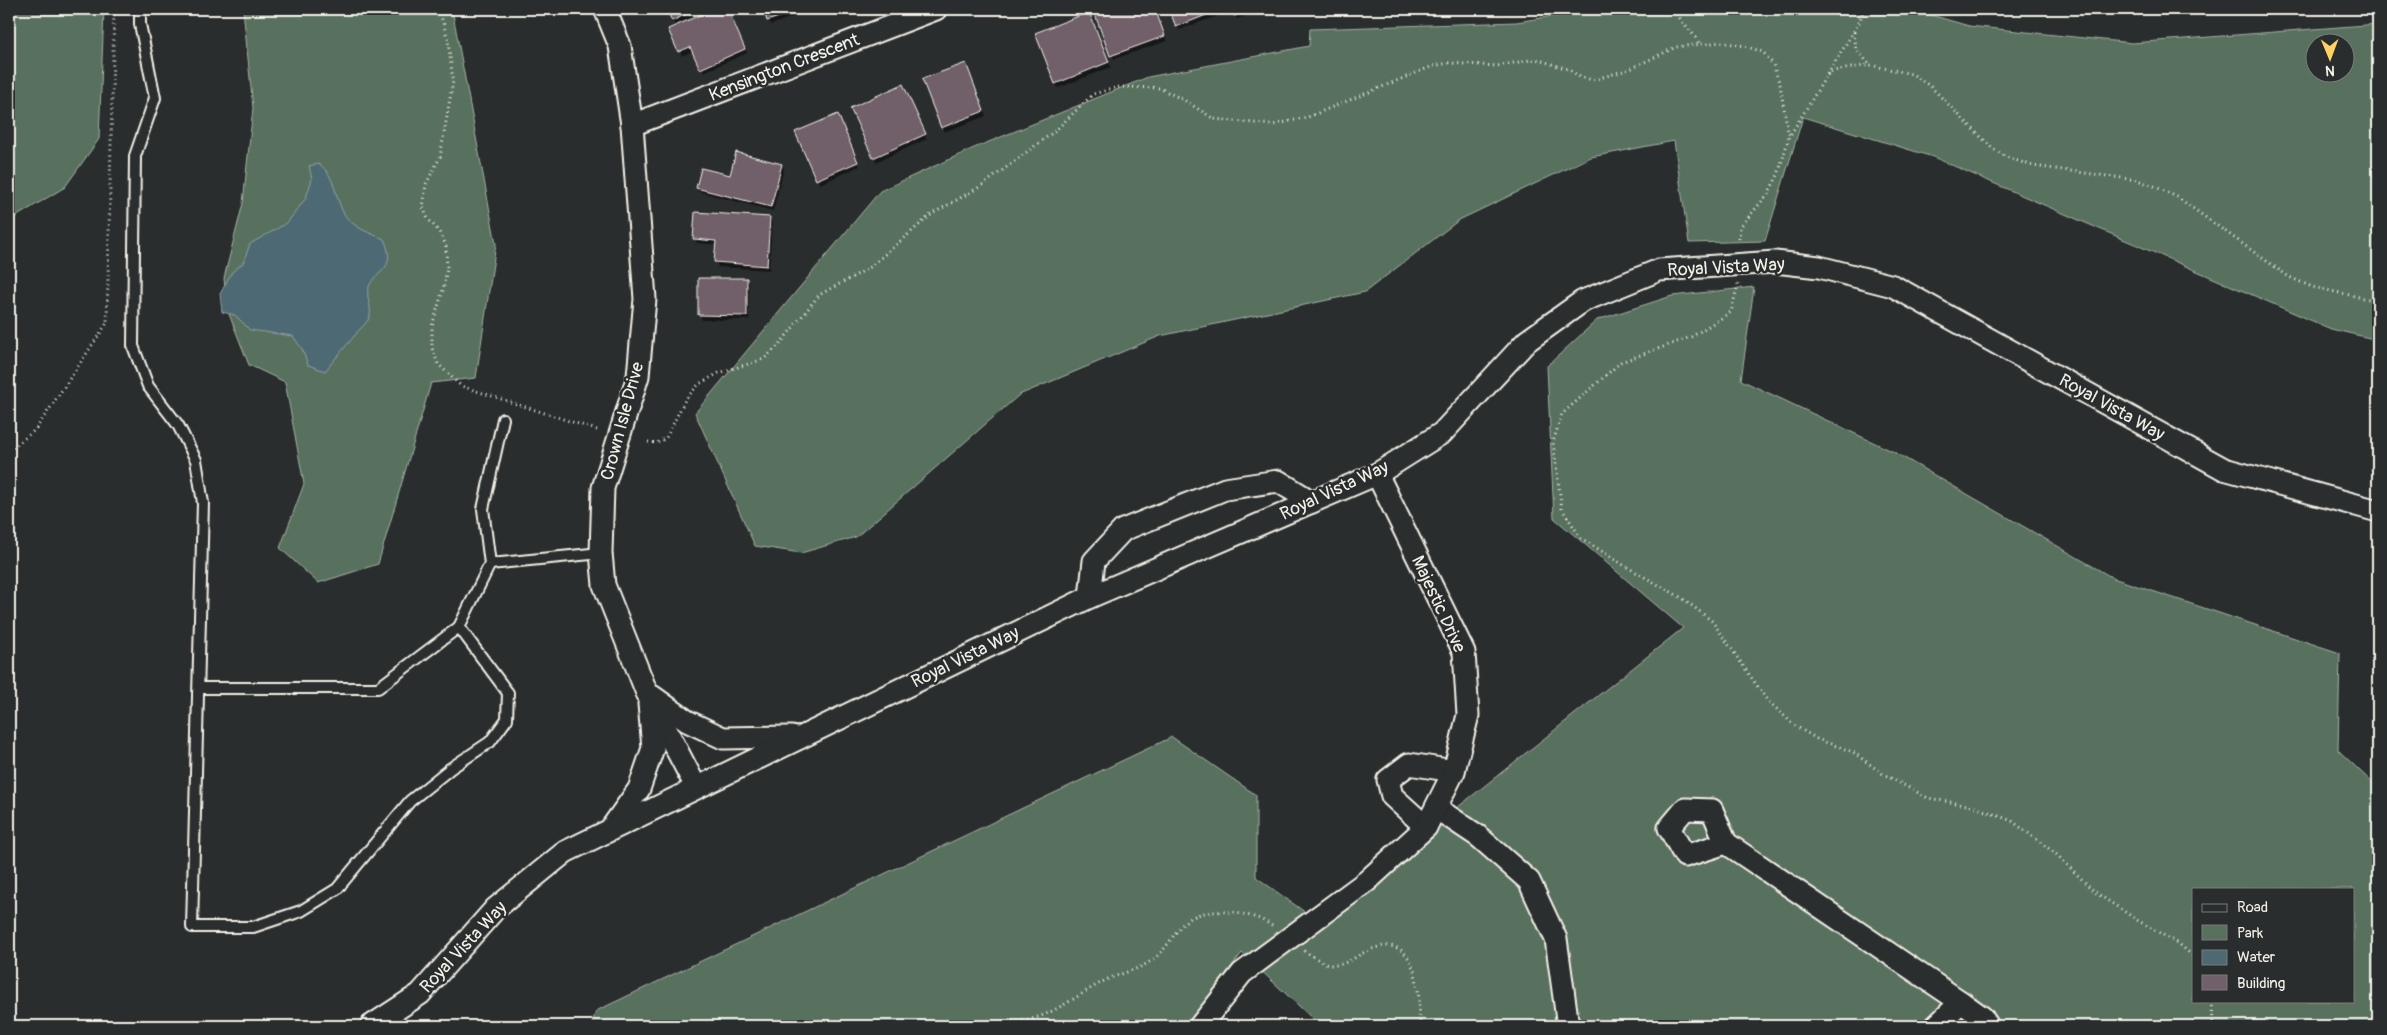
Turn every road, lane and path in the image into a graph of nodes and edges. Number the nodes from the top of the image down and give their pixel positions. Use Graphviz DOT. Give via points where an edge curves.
graph roads {
  1 [pos="114,9"];
  2 [pos="140,9"];
  3 [pos="439,9"];
  4 [pos="605,9"];
  5 [pos="936,9"];
  6 [pos="1676,9"];
  7 [pos="1862,9"];
  8 [pos="1854,30"];
  9 [pos="1699,43"];
  10 [pos="1870,65"];
  11 [pos="1827,75"];
  12 [pos="632,125"];
  13 [pos="1788,138"];
  14 [pos="1738,239"];
  15 [pos="1738,284"];
  16 [pos="2378,301"];
  17 [pos="503,418"];
  18 [pos="606,433"];
  19 [pos="648,442"];
  20 [pos="9,451"];
  21 [pos="1377,474"];
  22 [pos="1312,502"];
  23 [pos="2378,511"];
  24 [pos="601,553"];
  25 [pos="490,564"];
  26 [pos="1090,596"];
  27 [pos="459,627"];
  28 [pos="200,688"];
  29 [pos="648,693"];
  30 [pos="798,738"];
  31 [pos="1454,771"];
  32 [pos="696,788"];
  33 [pos="1436,808"];
  34 [pos="1426,828"];
  35 [pos="610,830"];
  36 [pos="1726,843"];
  37 [pos="1276,929"];
  38 [pos="1302,949"];
  39 [pos="2192,955"];
  40 [pos="1961,1002"];
  41 [pos="2212,1002"];
  42 [pos="371,1026"];
  43 [pos="993,1026"];
  44 [pos="1200,1026"];
  45 [pos="1420,1026"];
  46 [pos="1568,1026"];
  47 [pos="1936,1026"];
  48 [pos="1988,1026"];
  49 [pos="2213,1026"];
  1 -- 20 [label="path" via="107,324 36,429"];
  2 -- 28 [label="lane" via="155,98 135,156 133,346 148,386 178,425 196,460 203,503"];
  3 -- 18 [label="path" via="448,40 453,81 440,157 426,184 423,207 446,245 443,290 432,326 432,348 438,364 461,386"];
  4 -- 12 [label="street, Crown Isle Drive" via="620,46"];
  5 -- 12 [label="street, Kensington Crescent"];
  6 -- 9 [label="path" via="1684,26"];
  7 -- 8 [label="path"];
  8 -- 10 [label="path" via="1856,49"];
  8 -- 11 [label="path"];
  9 -- 13 [label="path" via="1721,42 1763,52 1773,64 1780,85"];
  9 -- 19 [label="path" via="1676,47 1630,69 1593,80 1536,59 1498,66 1449,63 1433,66 1308,117 1273,125 1214,118 1159,88 1119,87 1094,94 1056,130 983,185 932,214 869,268 819,295 764,359 719,373 699,384 685,400 666,438"];
  10 -- 11 [label="path" via="1832,71"];
  10 -- 16 [label="path" via="1912,74 1930,86 1992,148 2006,157 2033,166 2137,180 2154,186 2177,197 2289,277 2312,287"];
  11 -- 13 [label="path"];
  12 -- 24 [label="street, Crown Isle Drive" via="645,300 638,376 603,488"];
  13 -- 14 [label="path" via="1778,175 1768,194 1740,227"];
  15 -- 39 [label="path" via="1730,312 1691,337 1621,362 1562,414 1553,442 1562,509 1581,538 1682,598 1712,621 1767,700 1794,725 1817,739 1853,752 1883,774 1928,798 1972,806 2012,821 2056,854 2095,892"];
  17 -- 25 [label="lane" via="483,509"];
  21 -- 22 [label="street, Royal Vista Way"];
  21 -- 23 [label="street, Royal Vista Way" via="1442,433 1527,341 1583,301 1659,270 1775,262 1819,267 1893,286 2224,469"];
  21 -- 31 [label="street, Majestic Drive" via="1464,652 1468,715"];
  22 -- 26 [label="street, Royal Vista Way"];
  22 -- 26 [label="street" via="1278,480 1224,489 1123,530 1094,561"];
  24 -- 25 [label="lane"];
  24 -- 29 [label="street, Crown Isle Drive" via="604,585"];
  25 -- 27 [label="lane"];
  26 -- 30 [label="street, Royal Vista Way"];
  27 -- 28 [label="lane" via="378,688"];
  27 -- 28 [label="lane" via="508,693 508,719 490,742 410,801 337,890 301,911 253,927 192,926"];
  29 -- 30 [label="street" via="687,722 723,738"];
  29 -- 32 [label="street, Crown Isle Drive"];
  29 -- 35 [label="street" via="653,748 639,789"];
  30 -- 32 [label="street, Royal Vista Way"];
  31 -- 33 [label="street, Majestic Drive"];
  31 -- 34 [label="street" via="1409,764 1388,780 1392,796"];
  32 -- 35 [label="street, Royal Vista Way"];
  33 -- 34 [label="street, Majestic Drive"];
  33 -- 46 [label="street" via="1478,836 1529,881 1556,939"];
  34 -- 44 [label="street, Majestic Drive" via="1367,881 1242,973"];
  35 -- 42 [label="street, Royal Vista Way" via="565,852 495,909 420,994"];
  36 -- 40 [label="street"];
  37 -- 43 [label="path" via="1268,923 1221,911 1194,916 1157,956 1141,967 1107,980 1036,1018"];
  38 -- 45 [label="path" via="1333,965 1375,947 1389,946 1408,956 1414,965"];
  40 -- 47 [label="street"];
  40 -- 48 [label="street"];
  41 -- 49 [label="path"];
}
